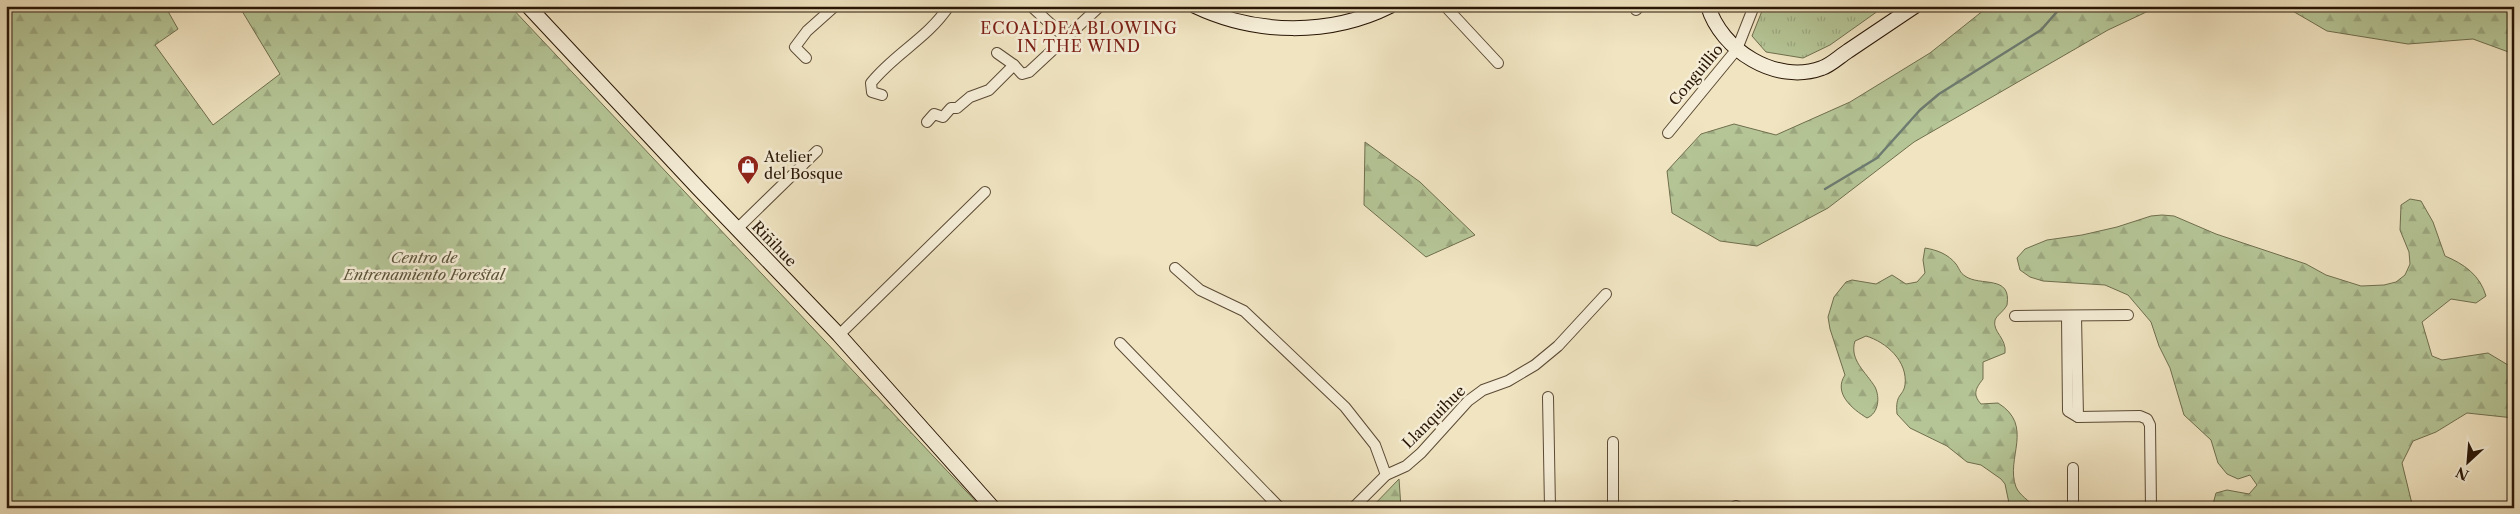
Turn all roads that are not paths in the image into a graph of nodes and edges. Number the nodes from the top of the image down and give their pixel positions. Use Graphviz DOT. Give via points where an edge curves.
graph roads {
  1 [pos="528,6"];
  2 [pos="836,6"];
  3 [pos="949,6"];
  4 [pos="1031,6"];
  5 [pos="1100,6"];
  6 [pos="1195,6"];
  7 [pos="1390,6"];
  8 [pos="1445,6"];
  9 [pos="1708,6"];
  10 [pos="1754,6"];
  11 [pos="1915,6"];
  12 [pos="1067,38"];
  13 [pos="1737,49"];
  14 [pos="997,53"];
  15 [pos="806,58"];
  16 [pos="1498,63"];
  17 [pos="1014,65"];
  18 [pos="882,95"];
  19 [pos="927,122"];
  20 [pos="1668,133"];
  21 [pos="817,151"];
  22 [pos="985,192"];
  23 [pos="737,229"];
  24 [pos="1175,268"];
  25 [pos="1606,294"];
  26 [pos="2128,315"];
  27 [pos="2015,316"];
  28 [pos="2071,316"];
  29 [pos="839,334"];
  30 [pos="1120,343"];
  31 [pos="1548,397"];
  32 [pos="1613,442"];
  33 [pos="2073,468"];
  34 [pos="1386,475"];
  35 [pos="993,508"];
  36 [pos="1280,508"];
  37 [pos="1353,508"];
  38 [pos="1550,508"];
  39 [pos="1613,508"];
  40 [pos="2073,508"];
  41 [pos="2151,508"];
  1 -- 23 [label="street, Riñihue"];
  2 -- 15 [label="street" via="807,31 795,47"];
  3 -- 18 [label="street" via="934,27 871,83 872,92"];
  4 -- 12 [label="street"];
  5 -- 12 [label="street"];
  6 -- 7 [label="street" via="1240,22 1290,28 1340,24"];
  8 -- 16 [label="street"];
  9 -- 13 [label="street" via="1718,28"];
  10 -- 13 [label="street, Conguillio"];
  11 -- 13 [label="street" via="1823,68 1783,70 1755,61"];
  12 -- 17 [label="street" via="1029,72 1022,74"];
  13 -- 20 [label="street, Conguillio"];
  14 -- 17 [label="street"];
  17 -- 19 [label="street" via="989,90 957,108 951,108 943,117 934,114"];
  21 -- 23 [label="street"];
  22 -- 29 [label="street"];
  23 -- 29 [label="street, Riñihue"];
  24 -- 34 [label="street" via="1200,290 1244,311 1345,407 1375,445"];
  25 -- 34 [label="street, Llanquihue" via="1535,366 1483,390 1468,401 1421,453 1406,466"];
  26 -- 28 [label="street"];
  27 -- 28 [label="street"];
  28 -- 41 [label="street" via="2078,416 2140,416 2147,419 2150,425"];
  29 -- 35 [label="street, Riñihue"];
  30 -- 36 [label="street"];
  31 -- 38 [label="street"];
  32 -- 39 [label="street"];
  33 -- 40 [label="street"];
  34 -- 37 [label="street, Llanquihue"];
}
